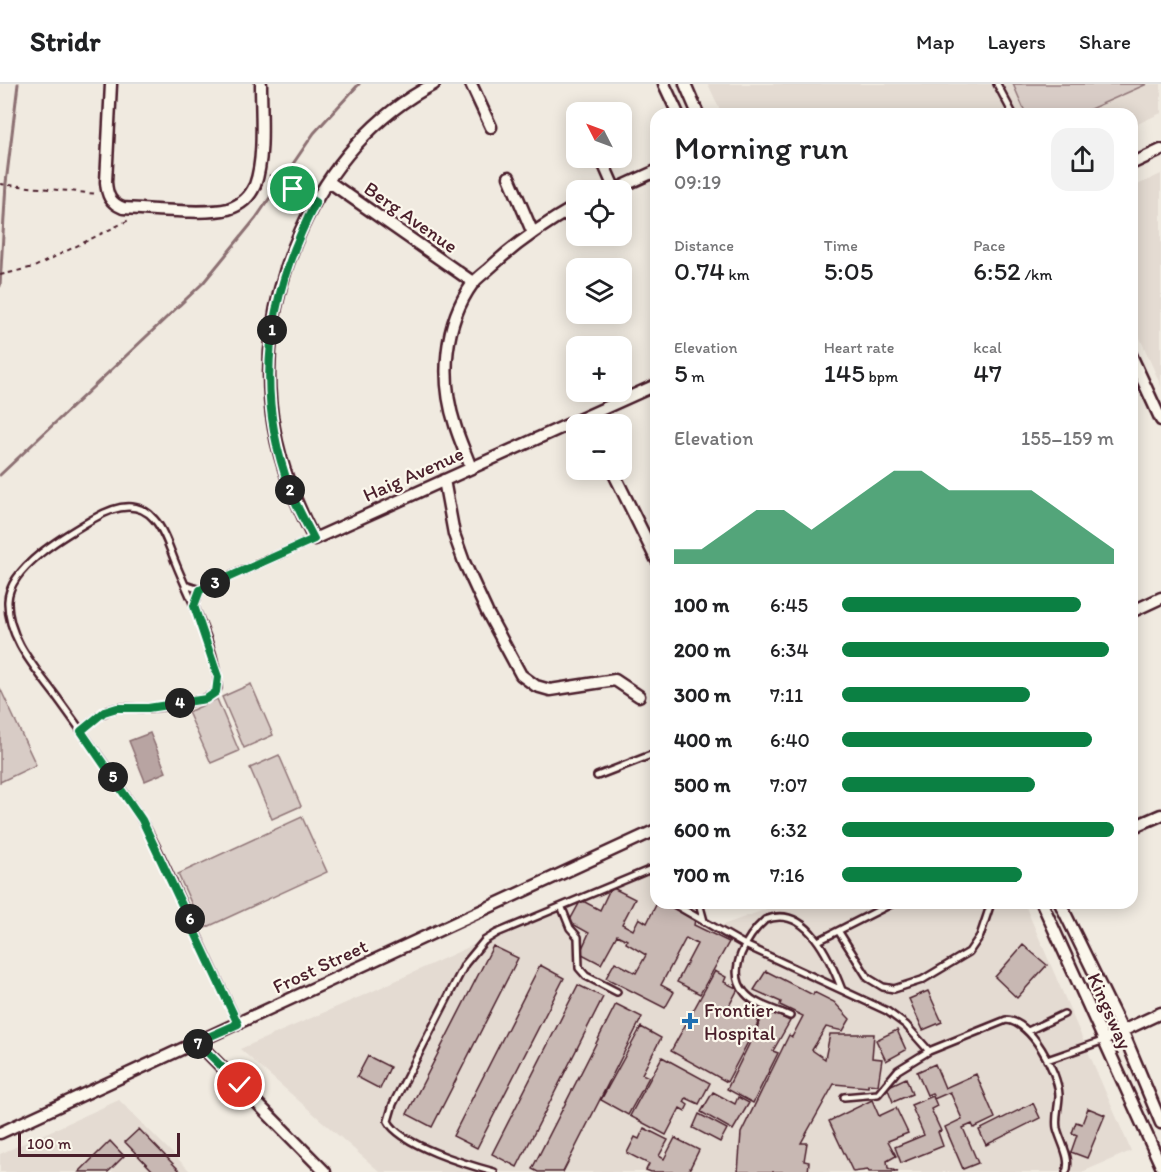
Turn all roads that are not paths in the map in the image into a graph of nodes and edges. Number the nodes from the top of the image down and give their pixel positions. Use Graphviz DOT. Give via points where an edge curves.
graph roads {
  1 [pos="111,84"];
  2 [pos="261,84"];
  3 [pos="471,84"];
  4 [pos="664,84"];
  5 [pos="685,84"];
  6 [pos="997,84"];
  7 [pos="429,85"];
  8 [pos="675,108"];
  9 [pos="695,108"];
  10 [pos="1010,108"];
  11 [pos="491,127"];
  12 [pos="1161,150"];
  13 [pos="1138,161"];
  14 [pos="650,174"];
  15 [pos="509,177"];
  16 [pos="328,181"];
  17 [pos="632,182"];
  18 [pos="566,212"];
  19 [pos="532,231"];
  20 [pos="474,283"];
  21 [pos="1138,376"];
  22 [pos="650,388"];
  23 [pos="600,414"];
  24 [pos="1161,420"];
  25 [pos="566,430"];
  26 [pos="471,468"];
  27 [pos="444,480"];
  28 [pos="617,480"];
  29 [pos="314,539"];
  30 [pos="650,547"];
  31 [pos="185,585"];
  32 [pos="200,590"];
  33 [pos="1161,598"];
  34 [pos="194,606"];
  35 [pos="1138,609"];
  36 [pos="639,696"];
  37 [pos="81,731"];
  38 [pos="650,755"];
  39 [pos="597,777"];
  40 [pos="1161,815"];
  41 [pos="1138,825"];
  42 [pos="650,833"];
  43 [pos="650,869"];
  44 [pos="562,908"];
  45 [pos="683,909"];
  46 [pos="701,909"];
  47 [pos="882,909"];
  48 [pos="988,909"];
  49 [pos="1044,909"];
  50 [pos="1063,909"];
  51 [pos="705,921"];
  52 [pos="839,932"];
  53 [pos="818,941"];
  54 [pos="746,945"];
  55 [pos="842,990"];
  56 [pos="617,992"];
  57 [pos="1161,1013"];
  58 [pos="1064,1014"];
  59 [pos="790,1016"];
  60 [pos="238,1024"];
  61 [pos="1122,1030"];
  62 [pos="1028,1032"];
  63 [pos="1103,1040"];
  64 [pos="197,1042"];
  65 [pos="929,1051"];
  66 [pos="1047,1060"];
  67 [pos="844,1097"];
  68 [pos="1161,1123"];
  69 [pos="0,1133"];
  70 [pos="1161,1166"];
  71 [pos="325,1172"];
  72 [pos="494,1172"];
  73 [pos="1066,1172"];
  1 -- 2 [label="street" via="106,182 113,203 123,208 223,210 245,200 254,187"];
  3 -- 11 [label="street"];
  4 -- 8 [label="street"];
  5 -- 9 [label="street"];
  6 -- 10 [label="lane"];
  7 -- 16 [label="street" via="372,129"];
  12 -- 13 [label="street"];
  14 -- 17 [label="street"];
  15 -- 19 [label="street"];
  16 -- 20 [label="street, Berg Avenue"];
  16 -- 29 [label="street" via="296,238 279,291 269,385 273,428 290,489"];
  18 -- 19 [label="street"];
  19 -- 20 [label="street"];
  20 -- 26 [label="street" via="457,313 446,364 454,424"];
  21 -- 24 [label="street"];
  22 -- 23 [label="street, Haig Avenue"];
  25 -- 26 [label="street, Haig Avenue"];
  26 -- 27 [label="street, Haig Avenue"];
  27 -- 29 [label="street, Haig Avenue"];
  27 -- 36 [label="street" via="454,534 464,562 521,675 550,690 615,680"];
  28 -- 30 [label="street"];
  29 -- 32 [label="lane, Haig Avenue"];
  31 -- 32 [label="lane"];
  31 -- 34 [label="lane"];
  31 -- 37 [label="lane" via="155,520 137,507 127,506 93,519 46,549 14,580 8,599 9,621 18,641"];
  32 -- 34 [label="lane"];
  33 -- 35 [label="street"];
  34 -- 37 [label="lane" via="216,669 216,692 200,701 117,708 104,712"];
  37 -- 60 [label="lane" via="142,820"];
  38 -- 39 [label="lane"];
  40 -- 41 [label="street"];
  42 -- 60 [label="street, Frost Street"];
  43 -- 44 [label="lane"];
  44 -- 56 [label="lane" via="579,939 579,968 586,976"];
  44 -- 72 [label="lane" via="497,933 474,951 388,1115 391,1127 428,1149"];
  45 -- 51 [label="lane"];
  46 -- 51 [label="lane"];
  47 -- 52 [label="lane"];
  48 -- 52 [label="lane" via="980,936 969,952 922,981 894,989 868,978"];
  49 -- 63 [label="street, Kingsway"];
  50 -- 61 [label="street, Kingsway"];
  51 -- 54 [label="lane"];
  52 -- 53 [label="lane"];
  53 -- 54 [label="lane" via="806,928 781,916 765,920"];
  53 -- 55 [label="lane"];
  54 -- 55 [label="lane"];
  54 -- 59 [label="lane" via="737,974 744,993"];
  55 -- 65 [label="lane" via="892,1014"];
  57 -- 61 [label="street"];
  58 -- 62 [label="lane"];
  60 -- 64 [label="street, Frost Street"];
  61 -- 63 [label="street"];
  61 -- 68 [label="street, Kingsway"];
  62 -- 65 [label="lane" via="1017,1022 1006,1020"];
  62 -- 66 [label="lane"];
  63 -- 66 [label="lane"];
  63 -- 70 [label="street, Kingsway"];
  64 -- 69 [label="street, Frost Street"];
  64 -- 71 [label="street"];
  65 -- 67 [label="lane" via="898,1070 878,1094"];
  66 -- 73 [label="lane" via="1058,1090 1056,1124 1067,1160"];
}
